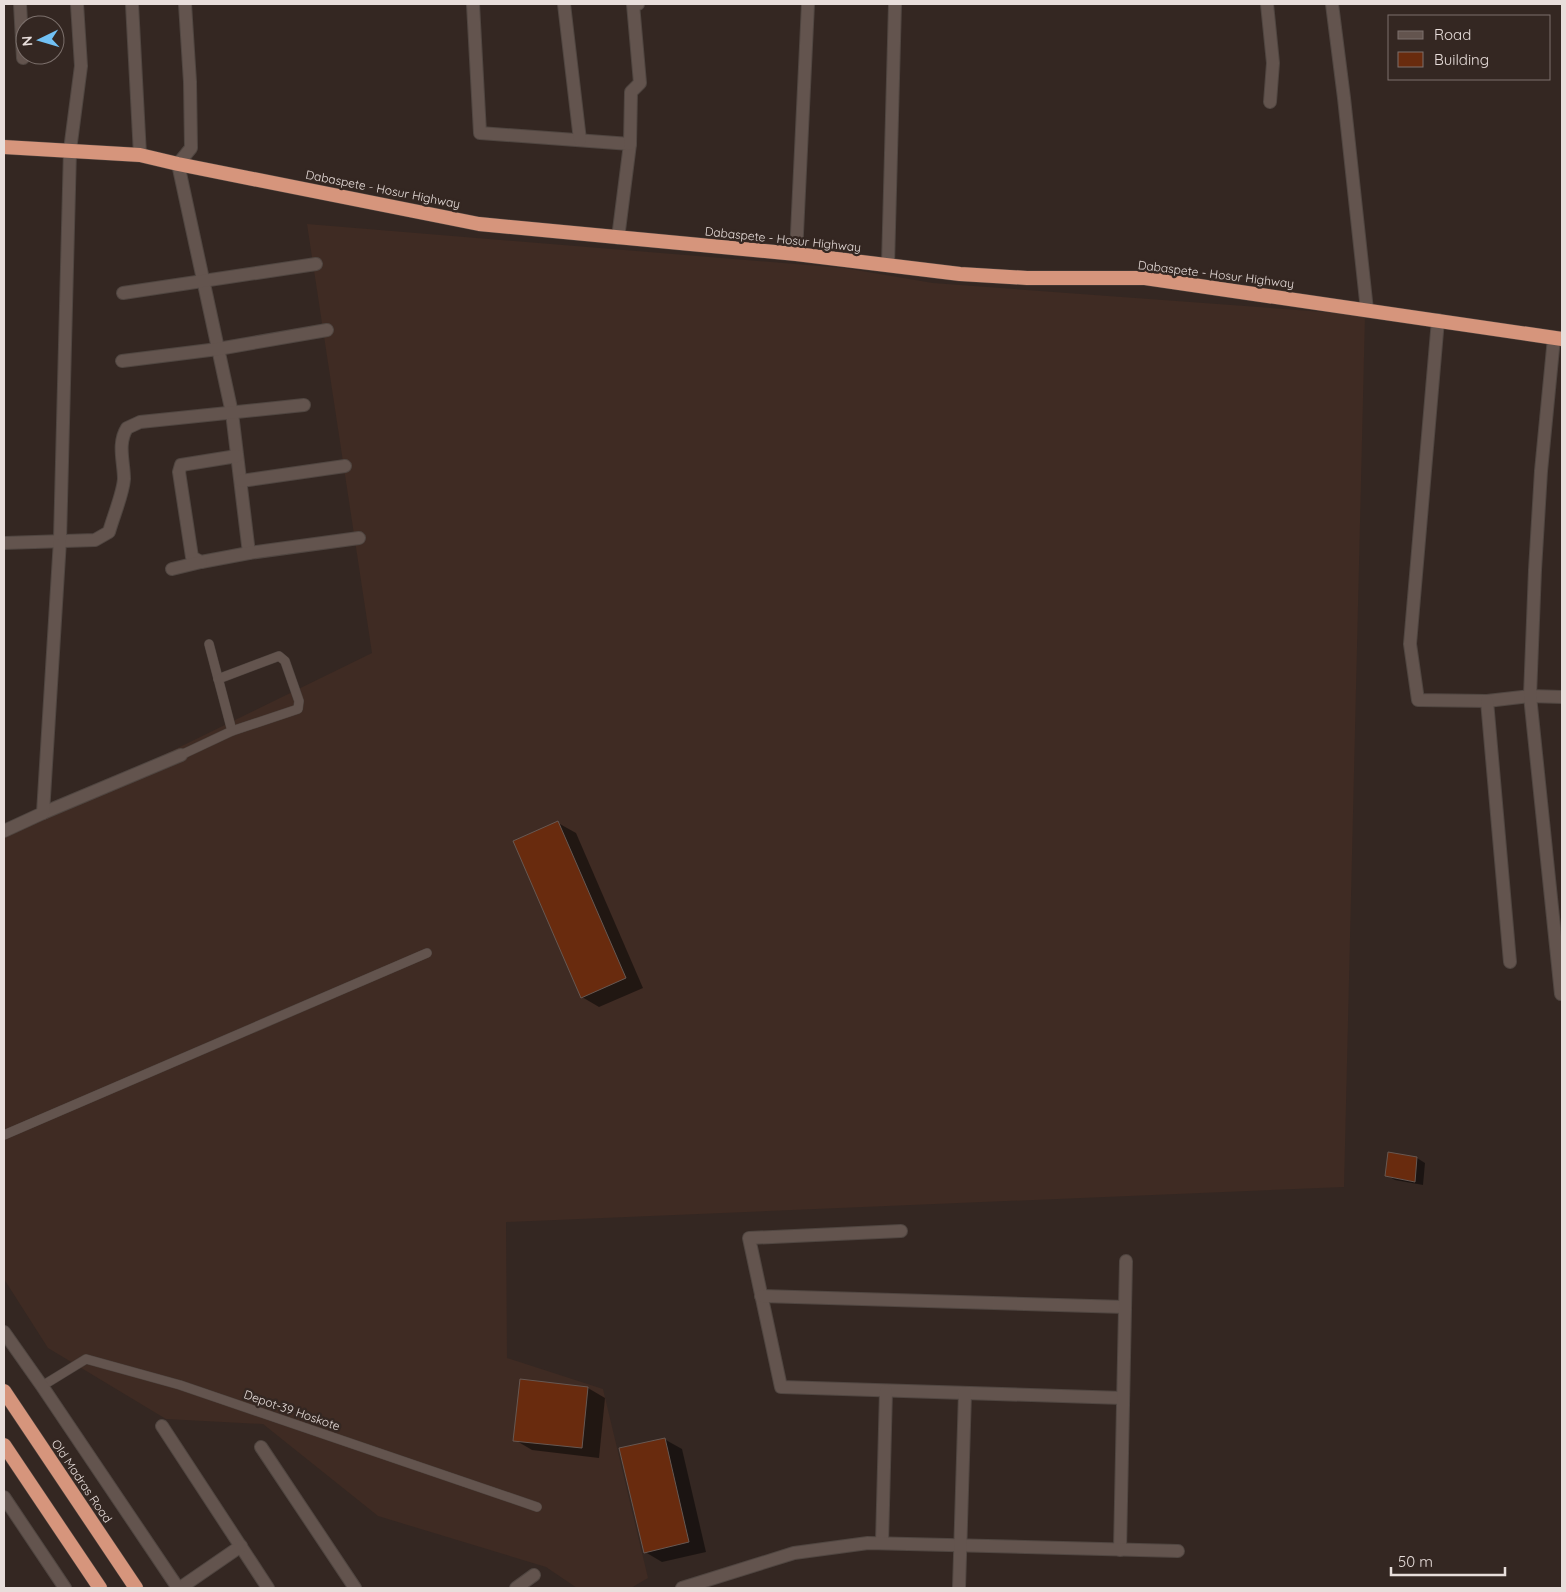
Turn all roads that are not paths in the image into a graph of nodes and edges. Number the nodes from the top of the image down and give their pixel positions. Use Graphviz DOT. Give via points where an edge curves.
graph roads {
  1 [pos="77,4"];
  2 [pos="132,4"];
  3 [pos="185,4"];
  4 [pos="473,4"];
  5 [pos="564,4"];
  6 [pos="633,4"];
  7 [pos="638,4"];
  8 [pos="808,4"];
  9 [pos="895,4"];
  10 [pos="1267,4"];
  11 [pos="1332,4"];
  12 [pos="1270,102"];
  13 [pos="580,140"];
  14 [pos="630,144"];
  15 [pos="4,148"];
  16 [pos="70,150"];
  17 [pos="140,155"];
  18 [pos="178,164"];
  19 [pos="618,238"];
  20 [pos="796,254"];
  21 [pos="316,264"];
  22 [pos="888,265"];
  23 [pos="204,281"];
  24 [pos="123,293"];
  25 [pos="1367,310"];
  26 [pos="1438,320"];
  27 [pos="327,330"];
  28 [pos="1558,338"];
  29 [pos="218,349"];
  30 [pos="122,361"];
  31 [pos="304,404"];
  32 [pos="232,413"];
  33 [pos="237,456"];
  34 [pos="345,466"];
  35 [pos="240,481"];
  36 [pos="359,538"];
  37 [pos="60,540"];
  38 [pos="4,544"];
  39 [pos="249,553"];
  40 [pos="201,562"];
  41 [pos="172,569"];
  42 [pos="209,644"];
  43 [pos="218,679"];
  44 [pos="1530,696"];
  45 [pos="1562,697"];
  46 [pos="1487,701"];
  47 [pos="232,731"];
  48 [pos="181,755"];
  49 [pos="43,813"];
  50 [pos="4,831"];
  51 [pos="427,953"];
  52 [pos="1510,962"];
  53 [pos="1561,994"];
  54 [pos="4,1135"];
  55 [pos="900,1231"];
  56 [pos="1126,1261"];
  57 [pos="761,1296"];
  58 [pos="1125,1307"];
  59 [pos="4,1332"];
  60 [pos="42,1386"];
  61 [pos="4,1391"];
  62 [pos="886,1391"];
  63 [pos="965,1393"];
  64 [pos="1123,1398"];
  65 [pos="162,1426"];
  66 [pos="4,1444"];
  67 [pos="261,1447"];
  68 [pos="4,1497"];
  69 [pos="537,1508"];
  70 [pos="882,1543"];
  71 [pos="961,1545"];
  72 [pos="241,1546"];
  73 [pos="1120,1550"];
  74 [pos="1178,1551"];
  75 [pos="534,1575"];
  76 [pos="65,1588"];
  77 [pos="100,1588"];
  78 [pos="136,1588"];
  79 [pos="179,1588"];
  80 [pos="268,1588"];
  81 [pos="355,1588"];
  82 [pos="516,1588"];
  83 [pos="682,1588"];
  84 [pos="959,1588"];
  1 -- 16 [label="street" via="81,66"];
  2 -- 17 [label="street"];
  3 -- 18 [label="street" via="191,148"];
  4 -- 13 [label="street" via="480,133"];
  5 -- 13 [label="street"];
  6 -- 7 [label="street"];
  6 -- 14 [label="street" via="640,83 631,92"];
  8 -- 20 [label="street"];
  9 -- 22 [label="street"];
  10 -- 12 [label="street" via="1273,64"];
  11 -- 25 [label="street"];
  13 -- 14 [label="street"];
  14 -- 19 [label="street"];
  15 -- 16 [label="highway, Dabaspete - Hosur Highway"];
  16 -- 17 [label="highway, Dabaspete - Hosur Highway"];
  16 -- 37 [label="street"];
  17 -- 18 [label="highway, Dabaspete - Hosur Highway"];
  18 -- 19 [label="highway, Dabaspete - Hosur Highway" via="479,224"];
  18 -- 23 [label="street"];
  19 -- 20 [label="highway, Dabaspete - Hosur Highway"];
  20 -- 22 [label="highway, Dabaspete - Hosur Highway"];
  21 -- 23 [label="street"];
  22 -- 25 [label="highway, Dabaspete - Hosur Highway" via="1027,278 1145,278"];
  23 -- 24 [label="street"];
  23 -- 29 [label="street"];
  25 -- 26 [label="highway, Dabaspete - Hosur Highway"];
  26 -- 28 [label="highway, Dabaspete - Hosur Highway"];
  26 -- 46 [label="street" via="1411,634 1418,700"];
  27 -- 29 [label="street"];
  28 -- 44 [label="street" via="1541,472"];
  29 -- 30 [label="street"];
  29 -- 32 [label="street"];
  31 -- 32 [label="street"];
  32 -- 33 [label="street"];
  32 -- 37 [label="street" via="140,422 127,428 122,445 124,480 109,532 94,540"];
  33 -- 35 [label="street"];
  33 -- 40 [label="street" via="181,465 179,472 192,557"];
  34 -- 35 [label="street"];
  35 -- 39 [label="street"];
  36 -- 39 [label="street"];
  37 -- 38 [label="street"];
  37 -- 49 [label="street"];
  39 -- 40 [label="street"];
  40 -- 41 [label="street"];
  42 -- 43 [label="lane"];
  43 -- 47 [label="lane"];
  43 -- 47 [label="lane" via="279,656 285,661 299,701 298,709"];
  44 -- 45 [label="street"];
  44 -- 46 [label="street"];
  44 -- 53 [label="street"];
  46 -- 52 [label="street"];
  47 -- 48 [label="lane"];
  48 -- 49 [label="street"];
  49 -- 50 [label="street"];
  51 -- 54 [label="lane"];
  55 -- 57 [label="street" via="749,1238"];
  56 -- 58 [label="street"];
  57 -- 58 [label="street"];
  57 -- 62 [label="street" via="781,1387"];
  58 -- 64 [label="street"];
  59 -- 60 [label="street"];
  60 -- 69 [label="lane, Depot-39 Hoskote" via="86,1359 180,1385"];
  60 -- 79 [label="street"];
  61 -- 78 [label="highway, Old Madras Road"];
  62 -- 63 [label="street"];
  62 -- 70 [label="street"];
  63 -- 64 [label="street"];
  63 -- 71 [label="street"];
  64 -- 73 [label="street"];
  65 -- 72 [label="street"];
  66 -- 77 [label="highway"];
  67 -- 81 [label="street"];
  68 -- 76 [label="street"];
  70 -- 71 [label="street"];
  70 -- 83 [label="street" via="794,1554"];
  71 -- 73 [label="street"];
  71 -- 84 [label="street"];
  72 -- 79 [label="street"];
  72 -- 80 [label="street"];
  73 -- 74 [label="street"];
  75 -- 82 [label="street"];
}
